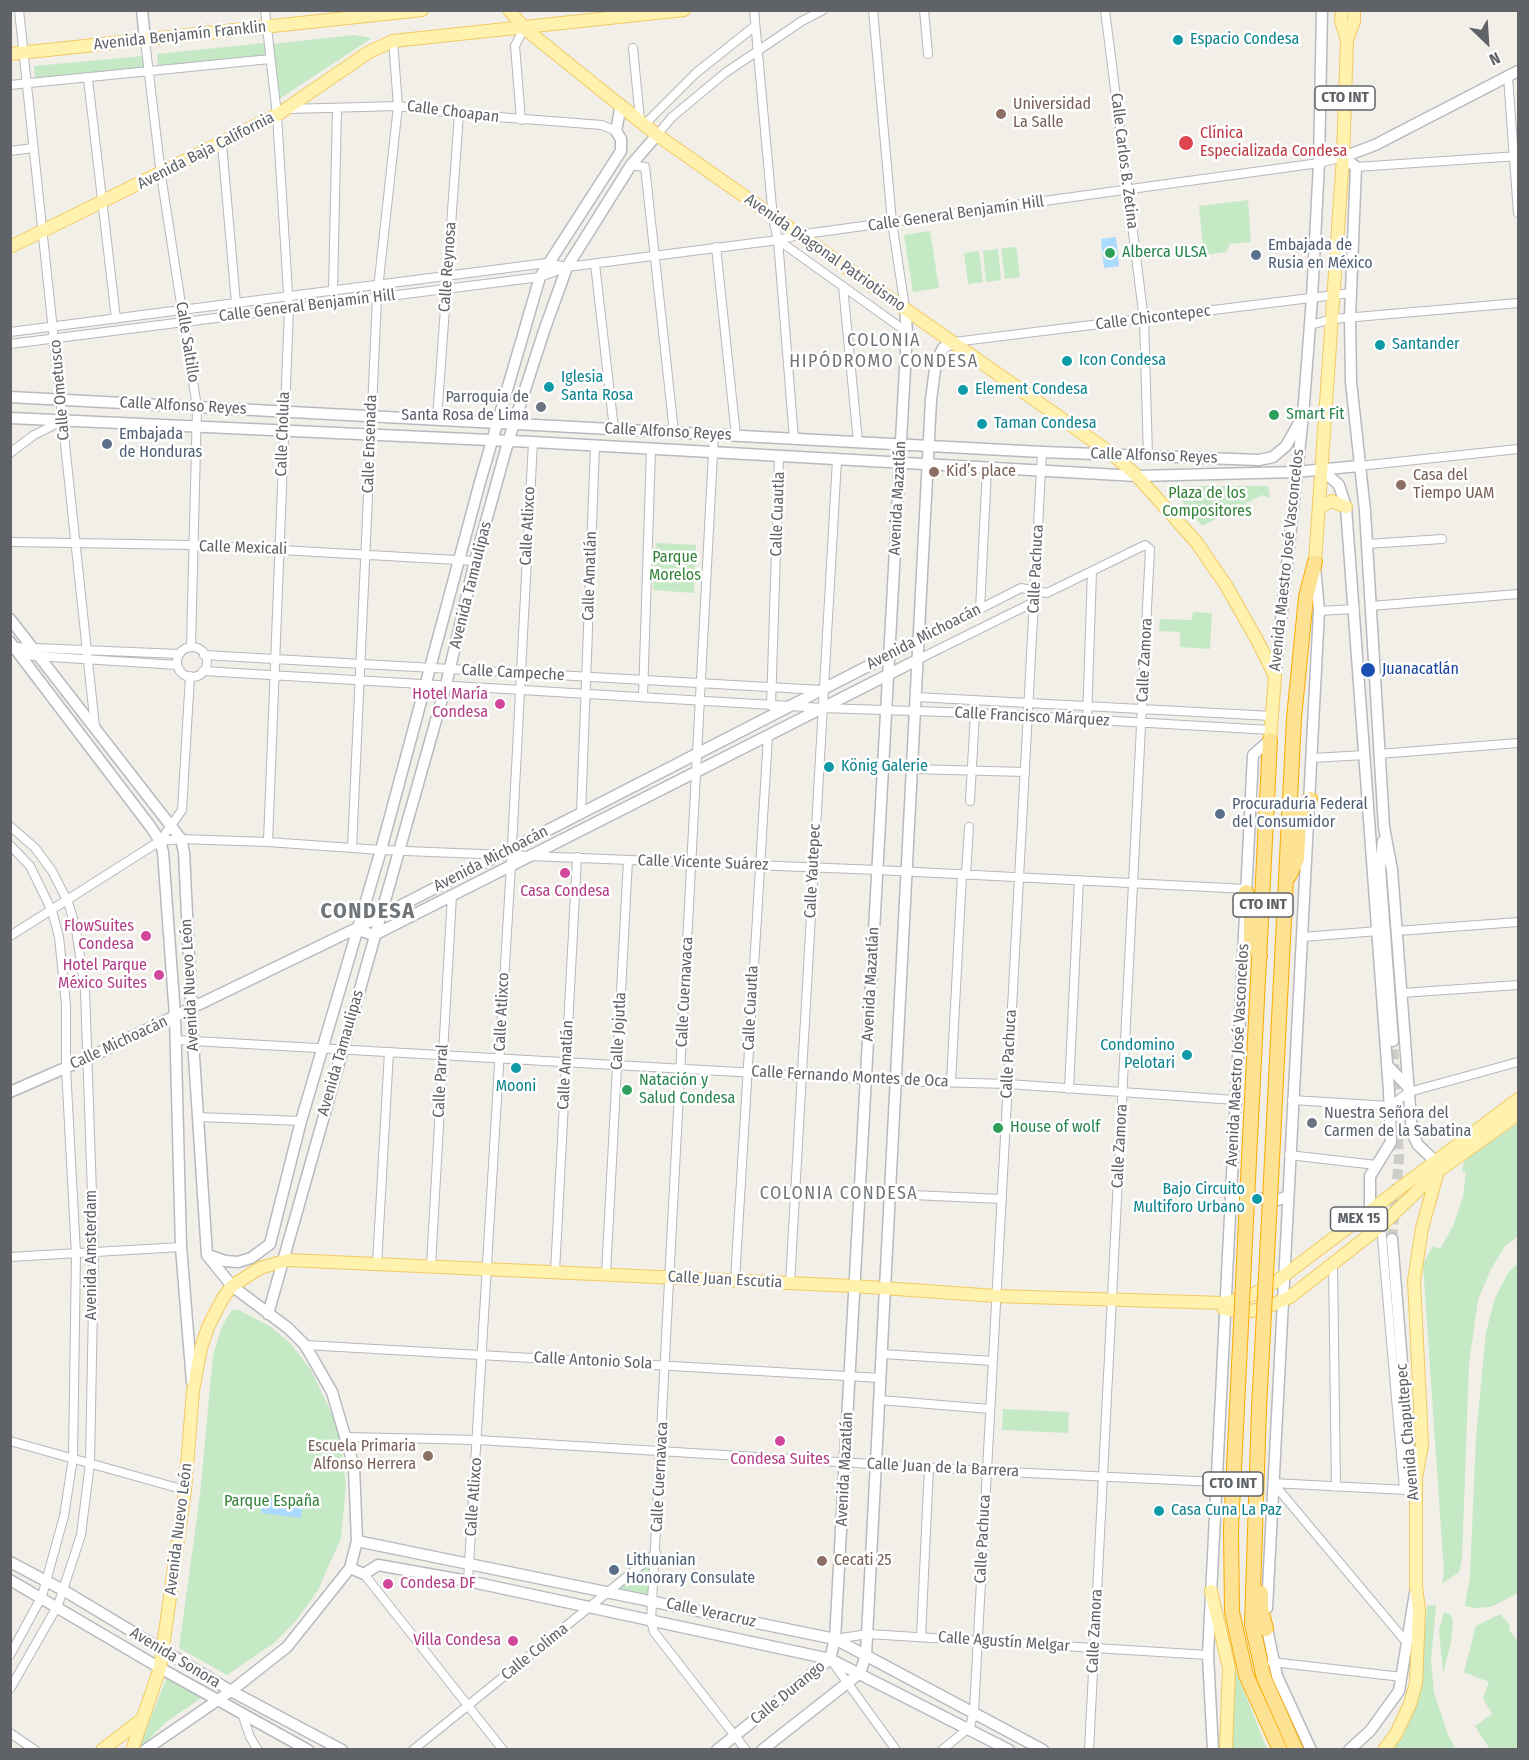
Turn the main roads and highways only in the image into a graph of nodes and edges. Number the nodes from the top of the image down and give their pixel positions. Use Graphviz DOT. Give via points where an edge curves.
graph roads {
  1 [pos="142,10"];
  2 [pos="422,10"];
  3 [pos="509,10"];
  4 [pos="684,10"];
  5 [pos="1322,10"];
  6 [pos="1342,10"];
  7 [pos="1354,10"];
  8 [pos="388,12"];
  9 [pos="524,28"];
  10 [pos="145,40"];
  11 [pos="1347,40"];
  12 [pos="17,53"];
  13 [pos="1518,71"];
  14 [pos="621,105"];
  15 [pos="657,135"];
  16 [pos="618,156"];
  17 [pos="1343,157"];
  18 [pos="631,165"];
  19 [pos="10,248"];
  20 [pos="905,308"];
  21 [pos="954,342"];
  22 [pos="10,398"];
  23 [pos="1303,416"];
  24 [pos="10,418"];
  25 [pos="497,423"];
  26 [pos="514,424"];
  27 [pos="492,441"];
  28 [pos="508,441"];
  29 [pos="901,444"];
  30 [pos="928,446"];
  31 [pos="1112,454"];
  32 [pos="900,463"];
  33 [pos="928,465"];
  34 [pos="1359,466"];
  35 [pos="1322,470"];
  36 [pos="1295,472"];
  37 [pos="1137,476"];
  38 [pos="1319,507"];
  39 [pos="1346,507"];
  40 [pos="1315,562"];
  41 [pos="10,619"];
  42 [pos="918,640"];
  43 [pos="14,648"];
  44 [pos="889,655"];
  45 [pos="917,660"];
  46 [pos="888,675"];
  47 [pos="1275,676"];
  48 [pos="1271,735"];
  49 [pos="1310,800"];
  50 [pos="1384,826"];
  51 [pos="509,856"];
  52 [pos="1286,883"];
  53 [pos="1246,891"];
  54 [pos="380,916"];
  55 [pos="356,929"];
  56 [pos="374,934"];
  57 [pos="1260,958"];
  58 [pos="191,1008"];
  59 [pos="175,1016"];
  60 [pos="1393,1041"];
  61 [pos="1387,1065"];
  62 [pos="1409,1090"];
  63 [pos="10,1092"];
  64 [pos="1518,1099"];
  65 [pos="1518,1114"];
  66 [pos="1436,1166"];
  67 [pos="1230,1192"];
  68 [pos="1288,1196"];
  69 [pos="1370,1211"];
  70 [pos="275,1229"];
  71 [pos="291,1233"];
  72 [pos="1392,1239"];
  73 [pos="207,1255"];
  74 [pos="251,1258"];
  75 [pos="284,1260"];
  76 [pos="251,1272"];
  77 [pos="1283,1276"];
  78 [pos="854,1286"];
  79 [pos="232,1287"];
  80 [pos="886,1287"];
  81 [pos="1282,1302"];
  82 [pos="1225,1306"];
  83 [pos="268,1314"];
  84 [pos="192,1391"];
  85 [pos="1412,1486"];
  86 [pos="357,1541"];
  87 [pos="374,1544"];
  88 [pos="1252,1555"];
  89 [pos="10,1562"];
  90 [pos="378,1565"];
  91 [pos="350,1568"];
  92 [pos="10,1580"];
  93 [pos="1416,1586"];
  94 [pos="1211,1591"];
  95 [pos="1266,1629"];
  96 [pos="836,1639"];
  97 [pos="162,1650"];
  98 [pos="866,1655"];
  99 [pos="830,1659"];
  100 [pos="160,1668"];
  101 [pos="860,1673"];
  102 [pos="231,1691"];
  103 [pos="218,1700"];
  104 [pos="274,1714"];
  105 [pos="142,1719"];
  106 [pos="266,1726"];
  107 [pos="319,1738"];
  108 [pos="102,1749"];
  109 [pos="132,1749"];
  110 [pos="145,1749"];
  111 [pos="308,1749"];
  112 [pos="313,1749"];
  113 [pos="342,1749"];
  114 [pos="717,1749"];
  115 [pos="762,1749"];
  116 [pos="1009,1749"];
  117 [pos="1043,1749"];
  118 [pos="1214,1749"];
  119 [pos="1226,1749"];
  120 [pos="1280,1749"];
  121 [pos="1296,1749"];
  122 [pos="1311,1749"];
  123 [pos="1349,1749"];
  124 [pos="1384,1749"];
  1 -- 10 [label="main road"];
  2 -- 8 [label="main road, Avenida Benjamín Franklin"];
  3 -- 9 [label="main road, Avenida Diagonal Patriotismo"];
  4 -- 9 [label="main road"];
  5 -- 23 [label="main road, Avenida Maestro José Vasconcelos / CTO INT" via="1319,163"];
  6 -- 11 [label="main road, Avenida Maestro José Vasconcelos / CTO INT"];
  7 -- 11 [label="main road, Avenida Maestro José Vasconcelos / CTO INT"];
  8 -- 10 [label="main road, Avenida Benjamín Franklin"];
  9 -- 14 [label="main road, Avenida Diagonal Patriotismo"];
  9 -- 19 [label="main road, Avenida Baja California" via="393,41 369,52 282,112"];
  10 -- 12 [label="main road, Avenida Benjamín Franklin"];
  11 -- 17 [label="main road, Avenida Maestro José Vasconcelos / CTO INT"];
  13 -- 17 [label="main road" via="1365,150"];
  14 -- 15 [label="main road, Avenida Diagonal Patriotismo"];
  14 -- 16 [label="main road" via="616,131 621,139"];
  15 -- 18 [label="main road, Avenida Tamaulipas"];
  15 -- 20 [label="main road, Avenida Diagonal Patriotismo"];
  16 -- 18 [label="main road"];
  16 -- 25 [label="main road, Avenida Tamaulipas" via="546,263"];
  17 -- 34 [label="main road" via="1356,167 1350,317"];
  17 -- 35 [label="main road, Avenida Maestro José Vasconcelos / CTO INT"];
  18 -- 26 [label="main road, Avenida Tamaulipas" via="567,267"];
  20 -- 21 [label="main road, Avenida Diagonal Patriotismo"];
  20 -- 29 [label="main road, Avenida Mazatlán" via="908,332"];
  21 -- 30 [label="main road, Avenida Mazatlán" via="943,348 936,361"];
  21 -- 31 [label="main road, Avenida Diagonal Patriotismo"];
  22 -- 25 [label="main road, Calle Alfonso Reyes"];
  23 -- 31 [label="main road, Calle Alfonso Reyes" via="1286,446 1266,460"];
  23 -- 36 [label="main road, Avenida Maestro José Vasconcelos / CTO INT"];
  24 -- 27 [label="main road, Calle Alfonso Reyes"];
  25 -- 26 [label="main road, Calle Alfonso Reyes"];
  25 -- 27 [label="main road, Avenida Tamaulipas"];
  26 -- 28 [label="main road, Avenida Tamaulipas"];
  26 -- 29 [label="main road, Calle Alfonso Reyes"];
  27 -- 28 [label="main road, Calle Alfonso Reyes"];
  27 -- 55 [label="main road, Avenida Tamaulipas"];
  28 -- 32 [label="main road, Calle Alfonso Reyes"];
  28 -- 54 [label="main road, Avenida Tamaulipas" via="446,685"];
  29 -- 30 [label="main road, Calle Alfonso Reyes"];
  29 -- 32 [label="main road, Avenida Mazatlán"];
  30 -- 31 [label="main road, Calle Alfonso Reyes"];
  30 -- 33 [label="main road, Avenida Mazatlán"];
  31 -- 37 [label="main road, Avenida Diagonal Patriotismo"];
  32 -- 33 [label="main road, Calle Alfonso Reyes"];
  32 -- 44 [label="main road, Avenida Mazatlán"];
  33 -- 37 [label="main road, Calle Alfonso Reyes"];
  33 -- 42 [label="main road, Avenida Mazatlán"];
  34 -- 35 [label="main road, Calle Alfonso Reyes"];
  34 -- 50 [label="main road"];
  35 -- 36 [label="main road, Calle Alfonso Reyes"];
  35 -- 38 [label="main road, Avenida Maestro José Vasconcelos / CTO INT"];
  35 -- 39 [label="main road" via="1339,485"];
  36 -- 37 [label="main road, Calle Alfonso Reyes"];
  36 -- 47 [label="main road, Avenida Maestro José Vasconcelos / CTO INT"];
  37 -- 47 [label="main road, Avenida Diagonal Patriotismo" via="1206,556 1243,614"];
  38 -- 39 [label="main road" via="1336,501"];
  38 -- 40 [label="main road, Avenida Maestro José Vasconcelos / CTO INT"];
  39 -- 61 [label="main road"];
  40 -- 49 [label="main road, Avenida Maestro José Vasconcelos / CTO INT" via="1319,611"];
  40 -- 52 [label="highway, CTO INT" via="1306,597 1294,718"];
  41 -- 58 [label="main road, Avenida Nuevo León" via="181,839"];
  42 -- 44 [label="main road, Avenida Michoacán"];
  42 -- 45 [label="main road, Avenida Mazatlán"];
  43 -- 59 [label="main road, Avenida Nuevo León" via="160,842"];
  44 -- 46 [label="main road, Avenida Mazatlán"];
  44 -- 51 [label="main road, Avenida Michoacán" via="582,813"];
  45 -- 46 [label="main road, Avenida Michoacán"];
  45 -- 80 [label="main road, Avenida Mazatlán" via="896,1081 895,1194"];
  46 -- 51 [label="main road, Avenida Michoacán" via="532,855"];
  46 -- 78 [label="main road, Avenida Mazatlán"];
  47 -- 48 [label="main road, Avenida Maestro José Vasconcelos / CTO INT"];
  48 -- 53 [label="main road, Avenida Maestro José Vasconcelos / CTO INT" via="1253,755"];
  48 -- 57 [label="highway, CTO INT"];
  49 -- 52 [label="highway" via="1299,820 1297,859"];
  49 -- 68 [label="main road, Avenida Maestro José Vasconcelos / CTO INT"];
  50 -- 60 [label="main road" via="1380,868"];
  50 -- 62 [label="main road" via="1392,870"];
  51 -- 54 [label="main road, Avenida Michoacán"];
  51 -- 56 [label="main road, Avenida Michoacán" via="452,896"];
  52 -- 88 [label="highway, CTO INT, bridge"];
  53 -- 57 [label="highway" via="1251,906 1251,939"];
  53 -- 67 [label="main road, Avenida Maestro José Vasconcelos / CTO INT"];
  54 -- 55 [label="main road, Avenida Michoacán"];
  54 -- 56 [label="main road, Avenida Tamaulipas"];
  55 -- 56 [label="main road"];
  55 -- 58 [label="main road, Calle Michoacán"];
  55 -- 70 [label="main road, Avenida Tamaulipas" via="301,1121"];
  56 -- 71 [label="main road, Avenida Tamaulipas"];
  57 -- 120 [label="highway, CTO INT, bridge" via="1231,1529 1232,1612 1246,1675"];
  58 -- 59 [label="main road, Calle Michoacán"];
  58 -- 73 [label="main road, Avenida Nuevo León"];
  59 -- 63 [label="main road, Calle Michoacán"];
  59 -- 84 [label="main road, Avenida Nuevo León" via="181,1247"];
  61 -- 62 [label="main road"];
  61 -- 69 [label="main road" via="1391,1142 1370,1176"];
  62 -- 66 [label="main road" via="1412,1133"];
  64 -- 66 [label="main road, MEX 15"];
  65 -- 66 [label="main road, MEX 15"];
  66 -- 69 [label="main road, MEX 15"];
  66 -- 81 [label="main road, MEX 15" via="1381,1226"];
  66 -- 85 [label="main road" via="1415,1259 1422,1445"];
  67 -- 68 [label="main road" via="1237,1197 1278,1200"];
  67 -- 82 [label="main road, Avenida Maestro José Vasconcelos / CTO INT"];
  68 -- 77 [label="main road, Avenida Maestro José Vasconcelos / CTO INT"];
  69 -- 77 [label="main road, MEX 15"];
  70 -- 71 [label="main road"];
  70 -- 74 [label="main road, Avenida Tamaulipas" via="270,1244"];
  71 -- 75 [label="main road, Avenida Tamaulipas"];
  72 -- 85 [label="main road, Avenida Chapultepec"];
  73 -- 74 [label="main road" via="225,1261"];
  73 -- 79 [label="main road"];
  74 -- 76 [label="main road"];
  75 -- 76 [label="main road, Calle Juan Escutia"];
  75 -- 78 [label="main road, Calle Juan Escutia"];
  75 -- 83 [label="main road, Avenida Tamaulipas"];
  76 -- 79 [label="main road, Calle Juan Escutia"];
  77 -- 81 [label="main road, Avenida Maestro José Vasconcelos / CTO INT"];
  77 -- 82 [label="main road, MEX 15"];
  78 -- 80 [label="main road, Calle Juan Escutia"];
  78 -- 96 [label="main road, Avenida Mazatlán"];
  79 -- 83 [label="main road"];
  79 -- 84 [label="main road, Avenida Nuevo León" via="208,1327"];
  80 -- 82 [label="main road, Calle Juan Escutia"];
  80 -- 98 [label="main road, Avenida Mazatlán"];
  81 -- 82 [label="main road, Calle Juan Escutia" via="1245,1312"];
  81 -- 95 [label="main road, Avenida Maestro José Vasconcelos / CTO INT"];
  82 -- 94 [label="main road, Avenida Maestro José Vasconcelos / CTO INT"];
  83 -- 86 [label="main road" via="306,1345 332,1392 347,1437 357,1497"];
  84 -- 97 [label="main road, Avenida Nuevo León" via="185,1490"];
  85 -- 93 [label="main road, Avenida Chapultepec"];
  86 -- 87 [label="main road, Calle Veracruz"];
  86 -- 91 [label="main road"];
  87 -- 90 [label="main road" via="379,1551"];
  87 -- 96 [label="main road, Calle Veracruz"];
  88 -- 95 [label="highway" via="1261,1573 1261,1609"];
  88 -- 121 [label="highway, CTO INT" via="1251,1605 1257,1655"];
  89 -- 97 [label="main road, Avenida Sonora"];
  90 -- 91 [label="main road" via="364,1574"];
  90 -- 99 [label="main road, Calle Veracruz" via="592,1606"];
  91 -- 102 [label="main road" via="287,1647"];
  92 -- 100 [label="main road, Avenida Sonora"];
  93 -- 123 [label="main road, Avenida Chapultepec" via="1399,1691"];
  93 -- 124 [label="main road" via="1416,1683 1401,1724"];
  94 -- 118 [label="main road, Avenida Maestro José Vasconcelos / CTO INT" via="1208,1655"];
  94 -- 119 [label="main road" via="1229,1668"];
  95 -- 122 [label="main road, Avenida Maestro José Vasconcelos / CTO INT" via="1283,1692"];
  96 -- 98 [label="main road, Calle Veracruz"];
  96 -- 99 [label="main road, Avenida Mazatlán"];
  97 -- 100 [label="main road, Avenida Nuevo León"];
  97 -- 102 [label="main road, Avenida Sonora"];
  98 -- 101 [label="main road, Avenida Mazatlán"];
  98 -- 117 [label="main road, Calle Veracruz"];
  99 -- 101 [label="main road, Calle Veracruz"];
  99 -- 114 [label="main road, Calle Durango"];
  100 -- 103 [label="main road, Avenida Sonora"];
  100 -- 105 [label="main road, Avenida Nuevo León"];
  101 -- 115 [label="main road, Calle Durango"];
  101 -- 116 [label="main road, Calle Veracruz"];
  102 -- 103 [label="main road"];
  102 -- 104 [label="main road, Avenida Sonora"];
  103 -- 106 [label="main road, Avenida Sonora"];
  103 -- 110 [label="main road"];
  104 -- 106 [label="main road"];
  104 -- 107 [label="main road, Avenida Sonora"];
  105 -- 108 [label="main road"];
  105 -- 109 [label="main road, Avenida Nuevo León"];
  106 -- 111 [label="main road, Avenida Sonora"];
  107 -- 112 [label="main road"];
  107 -- 113 [label="main road, Avenida Sonora"];
}
